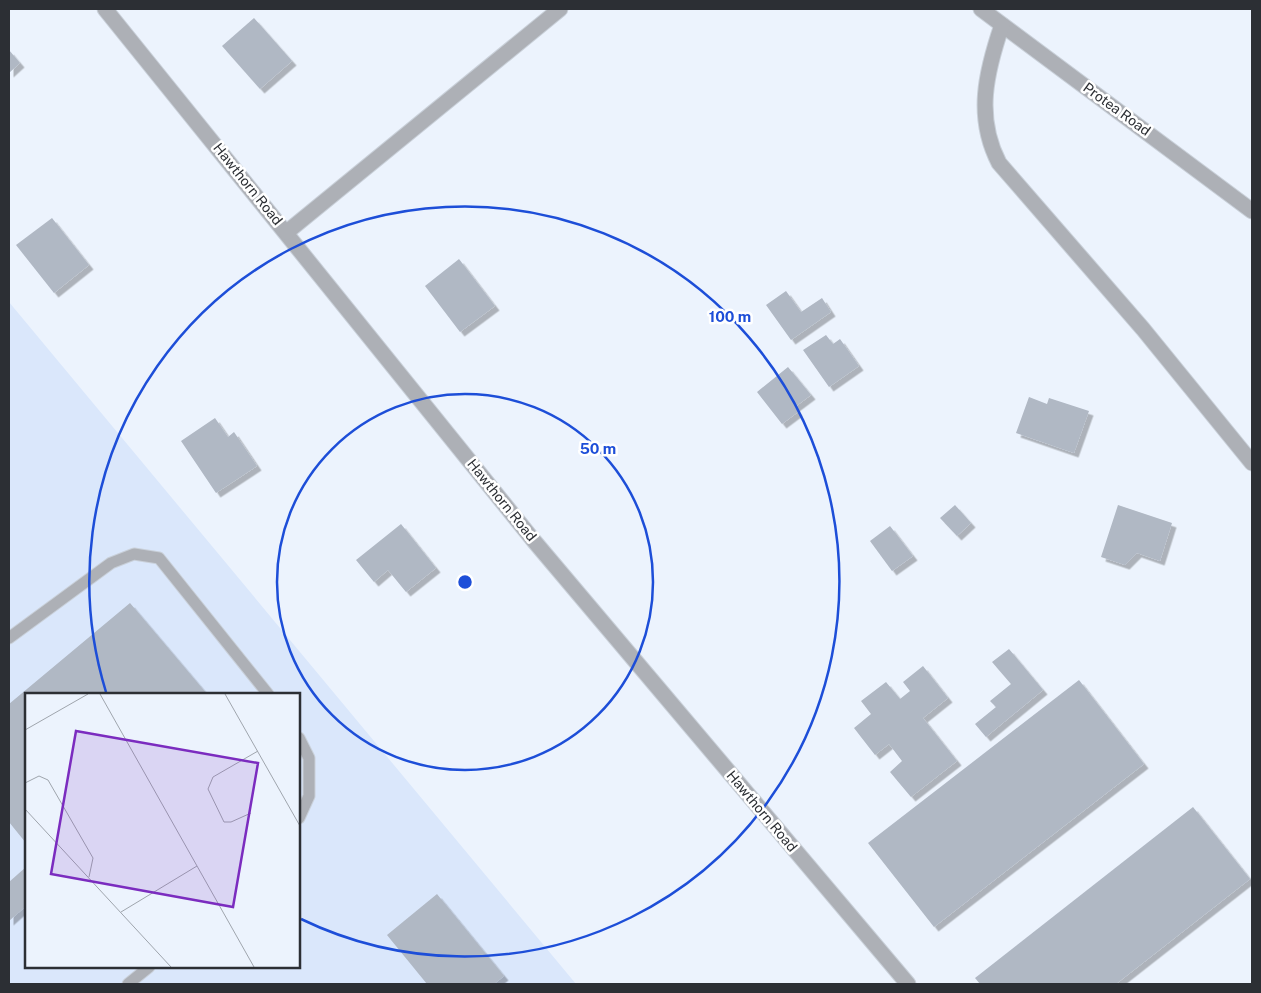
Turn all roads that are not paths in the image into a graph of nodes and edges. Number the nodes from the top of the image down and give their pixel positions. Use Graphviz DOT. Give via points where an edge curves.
graph roads {
  1 [pos="105,9"];
  2 [pos="560,9"];
  3 [pos="981,9"];
  4 [pos="1002,25"];
  5 [pos="1252,211"];
  6 [pos="287,232"];
  7 [pos="1252,463"];
  8 [pos="9,638"];
  9 [pos="267,693"];
  10 [pos="300,740"];
  11 [pos="300,816"];
  12 [pos="148,968"];
  13 [pos="128,984"];
  14 [pos="908,984"];
  1 -- 6 [label="street, Hawthorn Road"];
  2 -- 6 [label="street"];
  3 -- 4 [label="street, Protea Road"];
  4 -- 5 [label="street, Protea Road"];
  4 -- 7 [label="street" via="992,54 985,115 989,145 999,163 1143,329"];
  6 -- 14 [label="street, Hawthorn Road" via="534,541"];
  8 -- 9 [label="lane" via="111,563 134,554 159,558"];
  10 -- 11 [label="lane" via="309,758 309,796"];
  12 -- 13 [label="lane"];
}
